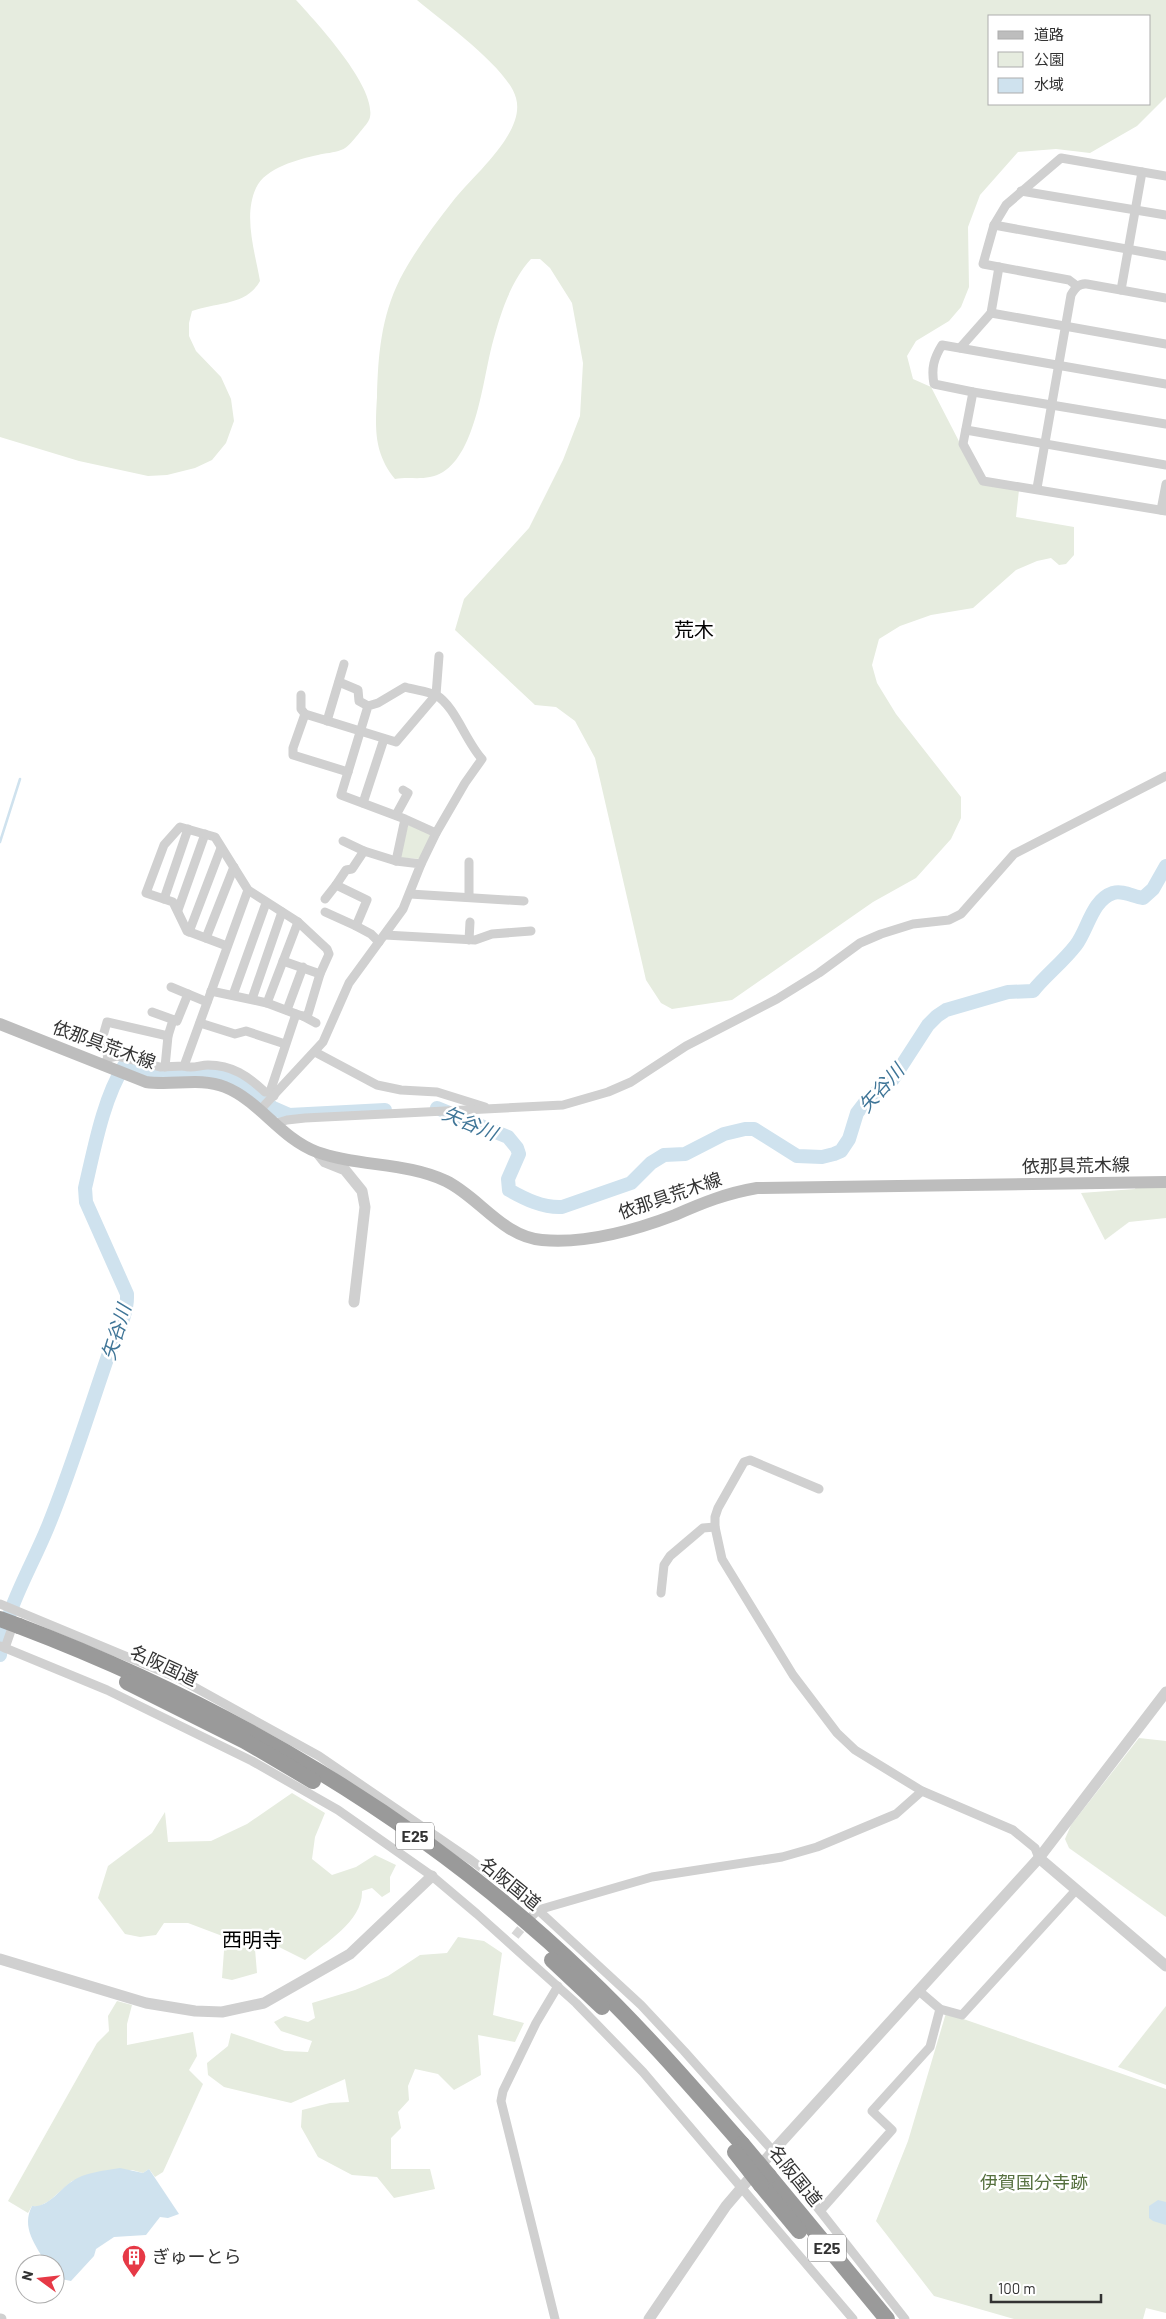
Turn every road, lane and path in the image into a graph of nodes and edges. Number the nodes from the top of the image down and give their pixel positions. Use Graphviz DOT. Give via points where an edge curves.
graph roads {
  1 [pos="1142,172"];
  2 [pos="1166,176"];
  3 [pos="1021,191"];
  4 [pos="1135,210"];
  5 [pos="1166,215"];
  6 [pos="994,225"];
  7 [pos="1128,249"];
  8 [pos="1166,256"];
  9 [pos="999,267"];
  10 [pos="1077,286"];
  11 [pos="1121,290"];
  12 [pos="1166,298"];
  13 [pos="991,313"];
  14 [pos="1066,326"];
  15 [pos="1166,344"];
  16 [pos="960,348"];
  17 [pos="1059,365"];
  18 [pos="1166,384"];
  19 [pos="973,392"];
  20 [pos="1052,405"];
  21 [pos="1166,424"];
  22 [pos="966,430"];
  23 [pos="1045,444"];
  24 [pos="1166,465"];
  25 [pos="1166,484"];
  26 [pos="1037,488"];
  27 [pos="1164,510"];
  28 [pos="439,656"];
  29 [pos="344,664"];
  30 [pos="339,682"];
  31 [pos="302,695"];
  32 [pos="436,695"];
  33 [pos="368,706"];
  34 [pos="305,714"];
  35 [pos="327,721"];
  36 [pos="360,731"];
  37 [pos="384,739"];
  38 [pos="348,772"];
  39 [pos="1166,776"];
  40 [pos="403,790"];
  41 [pos="363,803"];
  42 [pos="396,816"];
  43 [pos="405,819"];
  44 [pos="188,829"];
  45 [pos="436,833"];
  46 [pos="206,834"];
  47 [pos="343,841"];
  48 [pos="220,848"];
  49 [pos="364,851"];
  50 [pos="396,860"];
  51 [pos="469,862"];
  52 [pos="421,864"];
  53 [pos="234,867"];
  54 [pos="336,885"];
  55 [pos="248,890"];
  56 [pos="410,894"];
  57 [pos="469,897"];
  58 [pos="164,898"];
  59 [pos="325,899"];
  60 [pos="524,900"];
  61 [pos="266,903"];
  62 [pos="178,910"];
  63 [pos="282,912"];
  64 [pos="325,912"];
  65 [pos="298,922"];
  66 [pos="470,922"];
  67 [pos="356,926"];
  68 [pos="532,931"];
  69 [pos="189,932"];
  70 [pos="206,938"];
  71 [pos="382,939"];
  72 [pos="469,940"];
  73 [pos="227,946"];
  74 [pos="283,961"];
  75 [pos="303,968"];
  76 [pos="320,974"];
  77 [pos="170,987"];
  78 [pos="211,991"];
  79 [pos="188,994"];
  80 [pos="233,995"];
  81 [pos="252,999"];
  82 [pos="207,1002"];
  83 [pos="267,1003"];
  84 [pos="287,1010"];
  85 [pos="152,1012"];
  86 [pos="300,1015"];
  87 [pos="173,1020"];
  88 [pos="200,1023"];
  89 [pos="316,1023"];
  90 [pos="0,1024"];
  91 [pos="168,1036"];
  92 [pos="285,1044"];
  93 [pos="316,1052"];
  94 [pos="184,1066"];
  95 [pos="112,1067"];
  96 [pos="165,1067"];
  97 [pos="268,1101"];
  98 [pos="490,1108"];
  99 [pos="274,1124"];
  100 [pos="317,1152"];
  101 [pos="1166,1182"];
  102 [pos="354,1302"];
  103 [pos="819,1489"];
  104 [pos="715,1527"];
  105 [pos="661,1593"];
  106 [pos="8,1624"];
  107 [pos="1166,1692"];
  108 [pos="922,1791"];
  109 [pos="1039,1858"];
  110 [pos="432,1876"];
  111 [pos="1076,1890"];
  112 [pos="535,1913"];
  113 [pos="0,1959"];
  114 [pos="1166,1966"];
  115 [pos="558,1986"];
  116 [pos="919,1991"];
  117 [pos="940,2010"];
  118 [pos="773,2151"];
  119 [pos="765,2180"];
  120 [pos="741,2188"];
  121 [pos="821,2210"];
  122 [pos="555,2319"];
  123 [pos="649,2319"];
  124 [pos="853,2319"];
  125 [pos="872,2319"];
  126 [pos="887,2319"];
  127 [pos="905,2319"];
  1 -- 2 [label="street"];
  1 -- 3 [label="street" via="1061,158"];
  1 -- 4 [label="street"];
  3 -- 4 [label="street"];
  3 -- 6 [label="street" via="1006,205"];
  4 -- 5 [label="street"];
  4 -- 7 [label="street"];
  6 -- 7 [label="street"];
  6 -- 9 [label="street" via="983,264"];
  7 -- 8 [label="street"];
  7 -- 11 [label="street"];
  9 -- 10 [label="street" via="1069,280"];
  9 -- 13 [label="street"];
  10 -- 11 [label="street" via="1087,284"];
  10 -- 14 [label="street" via="1071,295"];
  11 -- 12 [label="street"];
  13 -- 14 [label="street"];
  13 -- 16 [label="street"];
  14 -- 15 [label="street"];
  14 -- 17 [label="street"];
  16 -- 17 [label="street"];
  16 -- 19 [label="street" via="942,346 933,364 934,384"];
  17 -- 18 [label="street"];
  17 -- 20 [label="street"];
  19 -- 20 [label="street"];
  19 -- 22 [label="street"];
  20 -- 21 [label="street"];
  20 -- 23 [label="street"];
  22 -- 23 [label="street"];
  22 -- 26 [label="street" via="963,444 983,481 1031,490"];
  23 -- 24 [label="street"];
  23 -- 26 [label="street"];
  25 -- 27 [label="street"];
  26 -- 27 [label="street"];
  28 -- 32 [label="street"];
  29 -- 30 [label="street"];
  30 -- 33 [label="street" via="358,690 359,701"];
  30 -- 35 [label="street"];
  31 -- 34 [label="street" via="300,709"];
  32 -- 33 [label="street" via="405,687"];
  32 -- 37 [label="street" via="396,742"];
  32 -- 45 [label="street" via="450,710 482,759"];
  33 -- 36 [label="street"];
  34 -- 35 [label="street"];
  34 -- 38 [label="street" via="293,754"];
  35 -- 36 [label="street"];
  36 -- 37 [label="street"];
  36 -- 38 [label="street"];
  37 -- 41 [label="street"];
  38 -- 41 [label="street" via="341,795"];
  39 -- 98 [label="street" via="1014,854 961,914 949,920 905,927 860,943 778,999 686,1046 631,1082 563,1105"];
  40 -- 42 [label="street" via="408,793"];
  41 -- 42 [label="street"];
  42 -- 43 [label="street"];
  43 -- 45 [label="street"];
  43 -- 50 [label="street"];
  44 -- 46 [label="street"];
  44 -- 58 [label="street"];
  44 -- 58 [label="street" via="180,827 164,845 146,893"];
  45 -- 52 [label="street"];
  46 -- 48 [label="street" via="215,837"];
  46 -- 62 [label="street"];
  47 -- 49 [label="street"];
  48 -- 53 [label="street"];
  48 -- 69 [label="street"];
  49 -- 50 [label="street"];
  49 -- 54 [label="street"];
  50 -- 52 [label="street"];
  51 -- 57 [label="street"];
  52 -- 56 [label="street"];
  53 -- 55 [label="street"];
  53 -- 70 [label="street"];
  54 -- 59 [label="street"];
  54 -- 67 [label="street" via="368,900"];
  55 -- 61 [label="street"];
  55 -- 73 [label="street"];
  56 -- 57 [label="street"];
  56 -- 71 [label="street"];
  57 -- 60 [label="street"];
  58 -- 62 [label="street"];
  61 -- 63 [label="street"];
  61 -- 80 [label="street"];
  62 -- 69 [label="street"];
  63 -- 65 [label="street"];
  63 -- 81 [label="street"];
  64 -- 67 [label="street"];
  65 -- 74 [label="street"];
  65 -- 76 [label="street" via="327,949 329,954"];
  66 -- 72 [label="street"];
  67 -- 71 [label="street"];
  68 -- 72 [label="street" via="492,934"];
  69 -- 70 [label="street"];
  70 -- 73 [label="street"];
  71 -- 72 [label="street"];
  71 -- 93 [label="street" via="349,983"];
  73 -- 78 [label="street"];
  74 -- 75 [label="street"];
  74 -- 83 [label="street"];
  75 -- 76 [label="street"];
  75 -- 84 [label="street"];
  76 -- 86 [label="street" via="308,1014 306,1017"];
  77 -- 79 [label="street"];
  78 -- 80 [label="street"];
  78 -- 82 [label="street"];
  79 -- 82 [label="street"];
  79 -- 87 [label="street" via="177,1021"];
  80 -- 81 [label="street"];
  81 -- 83 [label="street"];
  82 -- 88 [label="street"];
  83 -- 84 [label="street"];
  84 -- 86 [label="street"];
  85 -- 87 [label="street"];
  86 -- 89 [label="street"];
  86 -- 92 [label="street"];
  87 -- 91 [label="street"];
  88 -- 92 [label="street"];
  88 -- 94 [label="street"];
  90 -- 95 [label="main road, 依那具荒木線"];
  91 -- 95 [label="street" via="107,1022 103,1036"];
  91 -- 96 [label="street"];
  92 -- 97 [label="street"];
  93 -- 97 [label="street"];
  93 -- 98 [label="street" via="377,1085 437,1092"];
  94 -- 96 [label="street"];
  94 -- 97 [label="street" via="215,1065 235,1069 265,1092"];
  95 -- 96 [label="street" via="117,1056"];
  95 -- 97 [label="main road, 依那具荒木線" via="159,1084 210,1083 242,1096"];
  97 -- 99 [label="main road, 依那具荒木線"];
  98 -- 99 [label="street" via="305,1118"];
  99 -- 100 [label="main road, 依那具荒木線"];
  100 -- 101 [label="main road, 依那具荒木線" via="427,1174 467,1194 518,1234 540,1240 571,1241 636,1228 713,1198 757,1188"];
  100 -- 102 [label="street" via="325,1162 345,1170 362,1191 366,1207"];
  103 -- 104 [label="street" via="750,1460 744,1462 718,1508"];
  104 -- 105 [label="street" via="703,1528 670,1556 664,1565"];
  104 -- 108 [label="street" via="722,1559 793,1675 837,1733 855,1750"];
  106 -- 110 [label="street" via="107,1690 268,1770 338,1810"];
  106 -- 112 [label="street" via="178,1678 319,1756 471,1860"];
  106 -- 119 [label="highway, 名阪国道 / E25, bridge" via="140,1676 213,1712 289,1753 404,1828 479,1884 584,1973 652,2041"];
  107 -- 109 [label="street"];
  108 -- 109 [label="street" via="1013,1830 1035,1848"];
  108 -- 112 [label="street" via="896,1814 817,1847 782,1857 652,1877"];
  109 -- 111 [label="street"];
  109 -- 116 [label="street"];
  110 -- 113 [label="street" via="350,1954 264,2004 222,2012 146,2003"];
  110 -- 115 [label="street" via="512,1940"];
  111 -- 114 [label="street"];
  111 -- 117 [label="street" via="962,2015"];
  112 -- 118 [label="street" via="642,2005"];
  115 -- 120 [label="street" via="643,2072"];
  115 -- 122 [label="street" via="536,2023 501,2101"];
  116 -- 117 [label="street"];
  116 -- 118 [label="street"];
  117 -- 121 [label="street" via="930,2047 872,2111 892,2130"];
  118 -- 120 [label="street"];
  118 -- 121 [label="street"];
  119 -- 125 [label="highway, 名阪国道 / E25"];
  119 -- 126 [label="highway, 名阪国道 / E25"];
  120 -- 123 [label="street"];
  120 -- 124 [label="street"];
  121 -- 127 [label="street"];
}
